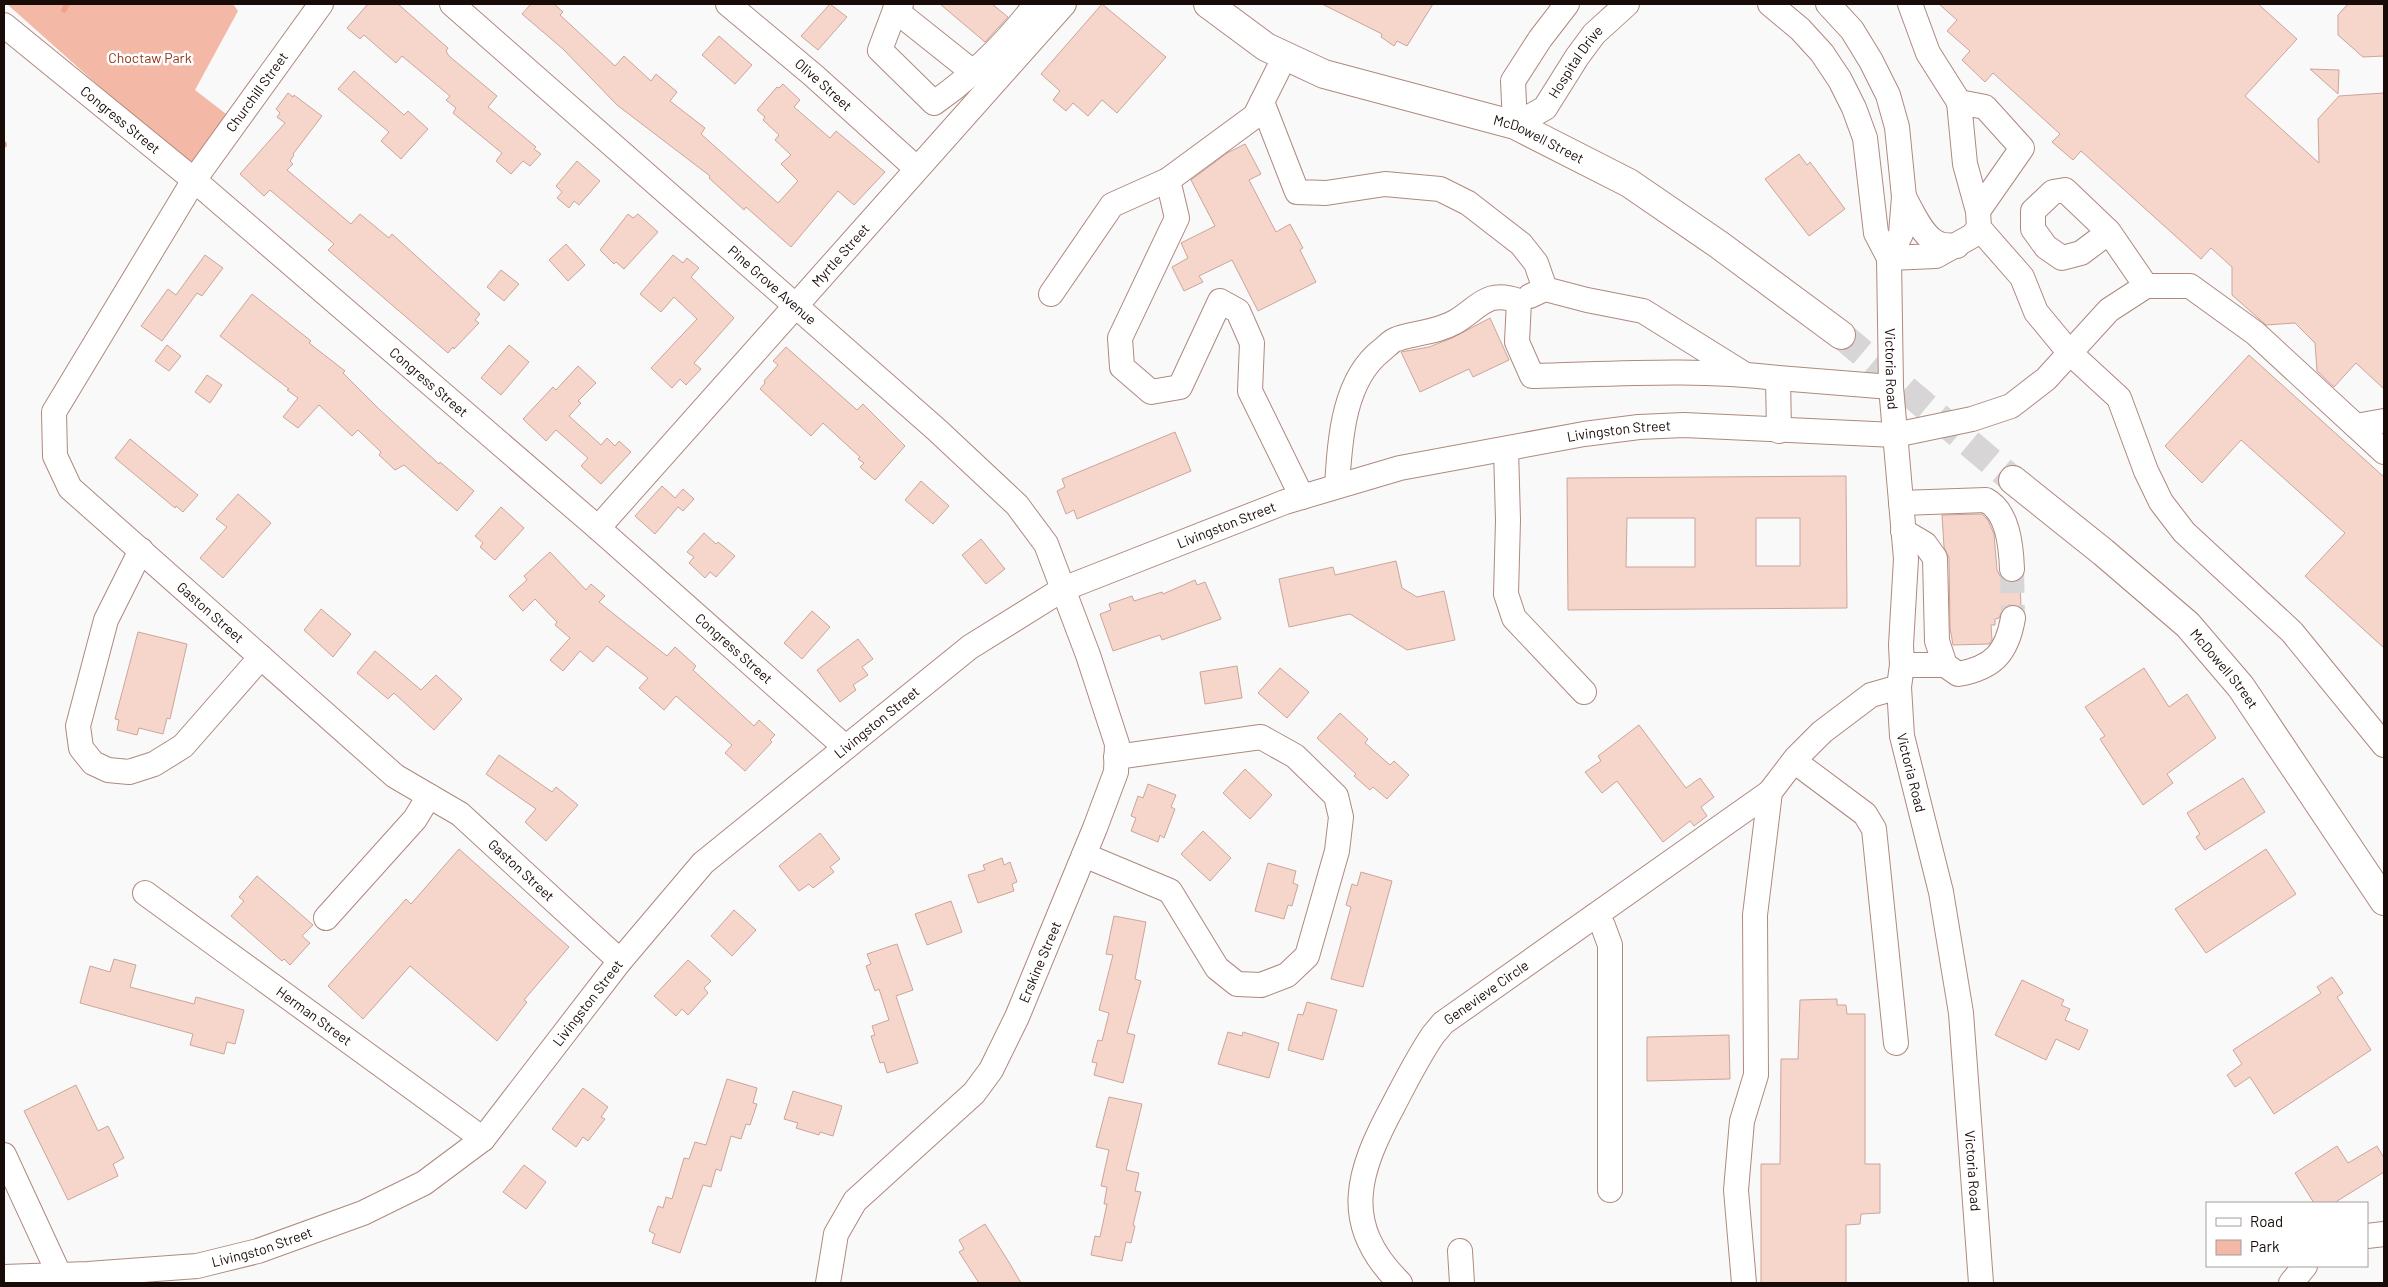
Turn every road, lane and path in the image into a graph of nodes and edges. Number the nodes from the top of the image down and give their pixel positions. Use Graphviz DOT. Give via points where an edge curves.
graph roads {
  1 [pos="321,4"];
  2 [pos="452,4"];
  3 [pos="728,4"];
  4 [pos="1036,4"];
  5 [pos="1064,4"];
  6 [pos="1208,4"];
  7 [pos="1567,4"];
  8 [pos="1627,4"];
  9 [pos="1770,4"];
  10 [pos="1828,4"];
  11 [pos="1910,4"];
  12 [pos="898,7"];
  13 [pos="4,25"];
  14 [pos="1285,56"];
  15 [pos="974,73"];
  16 [pos="1262,102"];
  17 [pos="1960,102"];
  18 [pos="1515,124"];
  19 [pos="916,168"];
  20 [pos="194,180"];
  21 [pos="1168,180"];
  22 [pos="1904,197"];
  23 [pos="1978,220"];
  24 [pos="2109,232"];
  25 [pos="1957,246"];
  26 [pos="1889,258"];
  27 [pos="2146,286"];
  28 [pos="1545,289"];
  29 [pos="1050,294"];
  30 [pos="1519,301"];
  31 [pos="794,306"];
  32 [pos="1841,335"];
  33 [pos="2069,352"];
  34 [pos="1744,374"];
  35 [pos="1778,378"];
  36 [pos="1891,387"];
  37 [pos="2384,421"];
  38 [pos="2356,426"];
  39 [pos="1779,431"];
  40 [pos="1895,435"];
  41 [pos="1506,449"];
  42 [pos="2384,452"];
  43 [pos="2014,480"];
  44 [pos="1337,486"];
  45 [pos="1302,497"];
  46 [pos="1901,503"];
  47 [pos="598,528"];
  48 [pos="1904,531"];
  49 [pos="141,550"];
  50 [pos="2012,569"];
  51 [pos="1063,590"];
  52 [pos="2012,618"];
  53 [pos="261,657"];
  54 [pos="1945,665"];
  55 [pos="1901,676"];
  56 [pos="1584,692"];
  57 [pos="2384,745"];
  58 [pos="846,747"];
  59 [pos="1116,756"];
  60 [pos="1794,761"];
  61 [pos="1770,792"];
  62 [pos="429,796"];
  63 [pos="1084,855"];
  64 [pos="145,893"];
  65 [pos="2384,901"];
  66 [pos="1596,915"];
  67 [pos="326,918"];
  68 [pos="620,961"];
  69 [pos="1896,1043"];
  70 [pos="482,1139"];
  71 [pos="4,1155"];
  72 [pos="1610,1190"];
  73 [pos="2384,1234"];
  74 [pos="2368,1236"];
  75 [pos="1460,1251"];
  76 [pos="2304,1267"];
  77 [pos="59,1274"];
  78 [pos="4,1277"];
  79 [pos="90,1279"];
  80 [pos="828,1283"];
  81 [pos="1400,1283"];
  82 [pos="1462,1283"];
  83 [pos="1744,1283"];
  84 [pos="1981,1283"];
  85 [pos="2290,1283"];
  1 -- 20 [label="street, Churchill Street"];
  2 -- 31 [label="street, Pine Grove Avenue"];
  3 -- 19 [label="street, Olive Street"];
  4 -- 15 [label="street"];
  5 -- 19 [label="street, Myrtle Street"];
  6 -- 14 [label="main road, McDowell Street" via="1266,48"];
  7 -- 18 [label="street" via="1513,81"];
  8 -- 18 [label="street, Hospital Drive" via="1594,34 1545,108"];
  9 -- 26 [label="street, Victoria Road" via="1822,53 1854,108 1865,138 1876,233"];
  10 -- 22 [label="street, Victoria Road" via="1852,30 1888,95 1897,127"];
  11 -- 17 [label="street" via="1928,52"];
  12 -- 15 [label="street"];
  12 -- 15 [label="street" via="880,50 934,103"];
  13 -- 20 [label="street, Congress Street"];
  14 -- 16 [label="street"];
  14 -- 18 [label="main road, McDowell Street" via="1324,74"];
  16 -- 21 [label="street" via="1255,116"];
  16 -- 28 [label="street" via="1297,192 1326,193 1385,184 1440,189 1468,203 1521,244 1536,263"];
  17 -- 23 [label="street" via="1965,164"];
  17 -- 23 [label="street" via="1985,107 2022,148"];
  18 -- 32 [label="main road, McDowell Street" via="1629,182"];
  19 -- 31 [label="street, Myrtle Street"];
  20 -- 47 [label="street, Congress Street"];
  20 -- 49 [label="street, Gaston Street" via="54,412 54,456 70,488"];
  21 -- 29 [label="street" via="1112,205"];
  21 -- 45 [label="street" via="1177,218 1120,338 1122,367 1151,392 1180,387 1220,301 1238,311 1252,343 1250,391"];
  22 -- 25 [label="street" via="1932,239 1940,244"];
  22 -- 26 [label="street, Victoria Road" via="1901,234"];
  23 -- 25 [label="street" via="1972,236"];
  23 -- 33 [label="street" via="2022,277 2036,312"];
  24 -- 27 [label="street"];
  25 -- 26 [label="street" via="1936,256"];
  26 -- 36 [label="street, Victoria Road"];
  27 -- 33 [label="street, Livingston Street" via="2109,310"];
  27 -- 38 [label="street" via="2190,286 2256,333"];
  28 -- 30 [label="street"];
  28 -- 34 [label="street" via="1643,311"];
  30 -- 34 [label="street" via="1516,342 1532,376 1658,372"];
  30 -- 44 [label="street" via="1505,296 1480,302 1456,322 1428,333 1396,339 1369,362 1360,374 1349,404 1340,448"];
  31 -- 47 [label="street, Myrtle Street"];
  31 -- 51 [label="street, Pine Grove Avenue" via="937,430 1017,505 1046,544"];
  33 -- 40 [label="street, Livingston Street" via="2046,380 2011,406 1972,419"];
  33 -- 57 [label="street" via="2119,398 2161,502 2184,532 2292,632"];
  34 -- 35 [label="street"];
  35 -- 36 [label="street"];
  35 -- 39 [label="street"];
  36 -- 40 [label="street, Victoria Road"];
  37 -- 38 [label="street"];
  38 -- 42 [label="street"];
  39 -- 40 [label="street, Livingston Street"];
  39 -- 41 [label="street, Livingston Street" via="1684,425 1639,427"];
  40 -- 46 [label="street, Victoria Road"];
  41 -- 44 [label="street, Livingston Street" via="1400,468"];
  41 -- 56 [label="street" via="1506,594 1514,618"];
  43 -- 65 [label="main road, McDowell Street" via="2188,625 2241,687"];
  44 -- 45 [label="street, Livingston Street"];
  45 -- 51 [label="street, Livingston Street"];
  46 -- 48 [label="street, Victoria Road"];
  46 -- 50 [label="street" via="1986,500 2001,513"];
  47 -- 58 [label="street, Congress Street"];
  48 -- 54 [label="street" via="1925,544 1935,558 1937,641"];
  48 -- 55 [label="street, Victoria Road" via="1906,559"];
  49 -- 53 [label="street, Gaston Street"];
  49 -- 53 [label="street" via="106,620 78,726 80,748 93,763 108,770 129,772 154,764 183,746"];
  51 -- 58 [label="street, Livingston Street" via="970,647"];
  51 -- 59 [label="street, Erskine Street" via="1104,702 1116,744"];
  52 -- 54 [label="street" via="2006,644 1993,660 1978,670 1958,674"];
  53 -- 62 [label="street, Gaston Street" via="395,776"];
  54 -- 55 [label="street"];
  55 -- 60 [label="street" via="1822,732"];
  55 -- 84 [label="street, Victoria Road" via="1902,736 1941,892 1961,1013"];
  58 -- 68 [label="street, Livingston Street" via="703,863"];
  59 -- 63 [label="street, Erskine Street" via="1116,772"];
  59 -- 63 [label="street" via="1261,736 1295,756 1336,796 1341,816 1338,852 1308,956 1288,975 1261,985 1237,984 1217,968 1170,891"];
  60 -- 61 [label="street"];
  60 -- 69 [label="street" via="1865,814 1874,829"];
  61 -- 66 [label="street, Genevieve Circle"];
  61 -- 83 [label="street" via="1755,915 1756,1075 1742,1121 1736,1190"];
  62 -- 67 [label="street" via="415,819"];
  62 -- 68 [label="street, Gaston Street" via="460,814"];
  63 -- 80 [label="street, Erskine Street" via="1017,1017 991,1070 974,1092 855,1201 836,1234"];
  64 -- 70 [label="street, Herman Street"];
  66 -- 72 [label="street" via="1610,945"];
  66 -- 81 [label="street, Genevieve Circle" via="1443,1023 1424,1048 1373,1144 1361,1182 1362,1217 1374,1250"];
  68 -- 70 [label="street, Livingston Street"];
  70 -- 79 [label="street, Livingston Street" via="424,1183 363,1213 258,1251 197,1266"];
  71 -- 77 [label="street"];
  73 -- 74 [label="street"];
  75 -- 82 [label="street"];
  76 -- 85 [label="street"];
  77 -- 78 [label="street, Livingston Street"];
  77 -- 79 [label="street, Livingston Street"];
}
